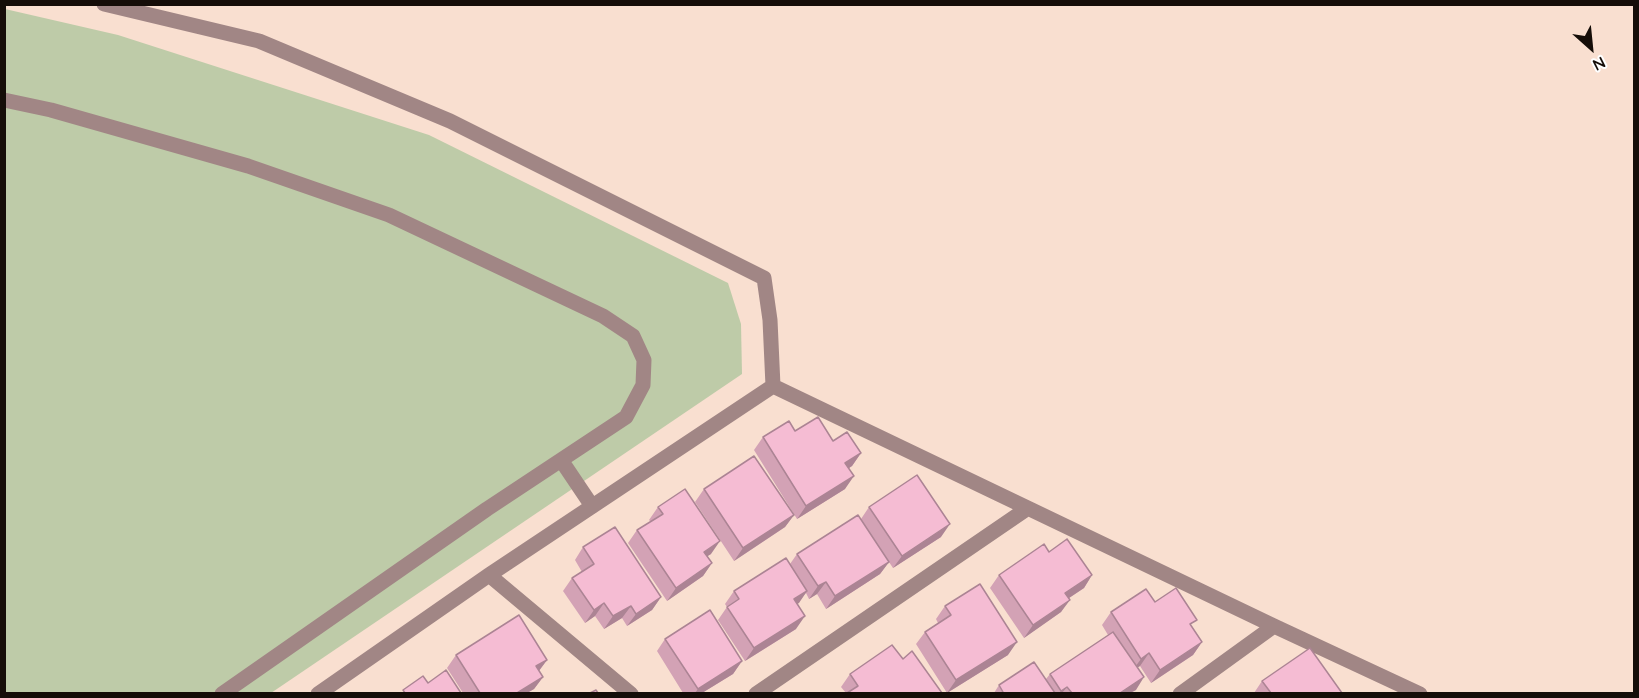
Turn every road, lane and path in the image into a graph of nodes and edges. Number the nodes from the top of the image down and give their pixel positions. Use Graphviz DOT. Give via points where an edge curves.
graph roads {
  1 [pos="104,4"];
  2 [pos="4,100"];
  3 [pos="773,386"];
  4 [pos="561,460"];
  5 [pos="592,506"];
  6 [pos="1028,508"];
  7 [pos="489,575"];
  8 [pos="1274,626"];
  9 [pos="222,693"];
  10 [pos="318,693"];
  11 [pos="631,693"];
  12 [pos="756,693"];
  13 [pos="1180,693"];
  14 [pos="1420,693"];
  1 -- 3 [label="street" via="260,41 450,122 764,278"];
  2 -- 4 [label="street" via="248,166 389,216 603,316 633,336 644,360 643,385 626,417"];
  3 -- 5 [label="street"];
  3 -- 6 [label="street"];
  4 -- 5 [label="street"];
  4 -- 9 [label="street"];
  5 -- 7 [label="street"];
  6 -- 8 [label="street"];
  6 -- 12 [label="street"];
  7 -- 10 [label="street"];
  7 -- 11 [label="street"];
  8 -- 13 [label="street"];
  8 -- 14 [label="street"];
}
